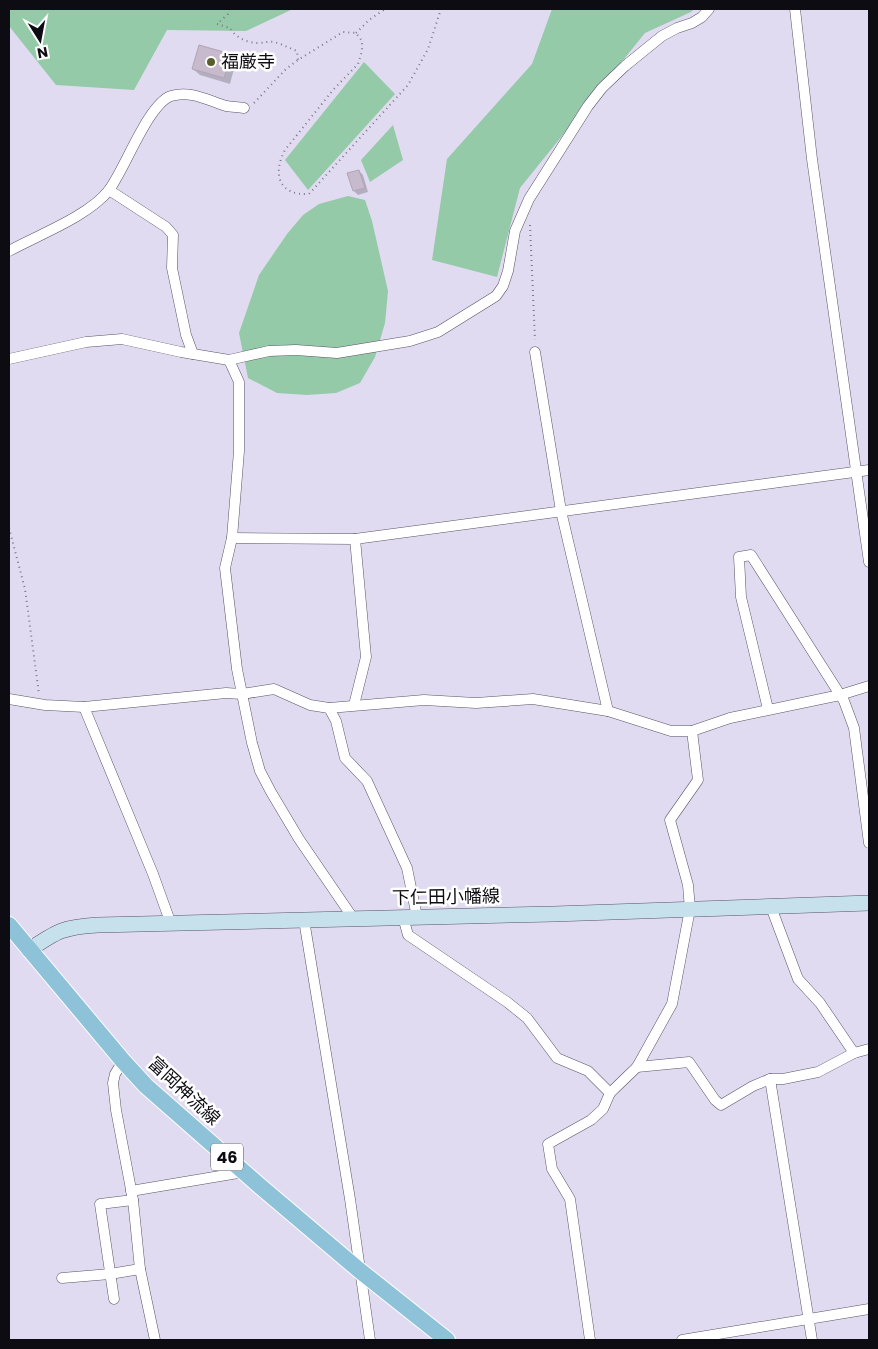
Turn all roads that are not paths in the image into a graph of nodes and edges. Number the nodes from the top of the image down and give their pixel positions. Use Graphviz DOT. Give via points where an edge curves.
graph roads {
  1 [pos="709,9"];
  2 [pos="795,9"];
  3 [pos="244,108"];
  4 [pos="109,190"];
  5 [pos="9,251"];
  6 [pos="536,352"];
  7 [pos="193,354"];
  8 [pos="9,359"];
  9 [pos="229,360"];
  10 [pos="869,470"];
  11 [pos="857,472"];
  12 [pos="561,511"];
  13 [pos="232,538"];
  14 [pos="355,539"];
  15 [pos="869,562"];
  16 [pos="869,686"];
  17 [pos="242,694"];
  18 [pos="840,694"];
  19 [pos="9,699"];
  20 [pos="354,705"];
  21 [pos="84,707"];
  22 [pos="330,708"];
  23 [pos="768,709"];
  24 [pos="608,712"];
  25 [pos="692,732"];
  26 [pos="869,843"];
  27 [pos="869,903"];
  28 [pos="770,907"];
  29 [pos="690,908"];
  30 [pos="410,917"];
  31 [pos="353,918"];
  32 [pos="304,920"];
  33 [pos="171,924"];
  34 [pos="9,926"];
  35 [pos="29,950"];
  36 [pos="869,1049"];
  37 [pos="854,1053"];
  38 [pos="123,1061"];
  39 [pos="637,1067"];
  40 [pos="770,1080"];
  41 [pos="610,1093"];
  42 [pos="244,1172"];
  43 [pos="132,1196"];
  44 [pos="140,1270"];
  45 [pos="359,1270"];
  46 [pos="110,1274"];
  47 [pos="62,1278"];
  48 [pos="114,1298"];
  49 [pos="869,1309"];
  50 [pos="808,1319"];
  51 [pos="155,1340"];
  52 [pos="370,1340"];
  53 [pos="447,1340"];
  54 [pos="590,1340"];
  55 [pos="682,1340"];
  56 [pos="812,1340"];
  1 -- 9 [label="street" via="692,23 662,36 625,66 588,106 528,199 515,231 508,271 496,296 438,332 410,341 337,353 269,351"];
  2 -- 11 [label="street" via="813,169"];
  3 -- 4 [label="street" via="187,93 169,97 152,112"];
  4 -- 5 [label="street" via="93,206"];
  4 -- 7 [label="street" via="166,227 173,235 172,268"];
  6 -- 12 [label="street"];
  7 -- 8 [label="street" via="122,339 86,342"];
  7 -- 9 [label="street"];
  9 -- 13 [label="street" via="239,382 239,451"];
  10 -- 11 [label="street"];
  11 -- 12 [label="street"];
  11 -- 15 [label="street"];
  12 -- 14 [label="street"];
  12 -- 24 [label="street"];
  13 -- 14 [label="street"];
  13 -- 17 [label="street" via="225,568"];
  14 -- 20 [label="street" via="366,656"];
  16 -- 18 [label="street"];
  17 -- 21 [label="street"];
  17 -- 22 [label="street" via="274,689 310,705"];
  17 -- 31 [label="street" via="260,771 299,839"];
  18 -- 23 [label="street"];
  18 -- 23 [label="street" via="751,556 739,557 741,597"];
  18 -- 26 [label="street" via="854,728"];
  19 -- 21 [label="street"];
  20 -- 22 [label="street"];
  20 -- 24 [label="street" via="424,700 476,703 533,699"];
  21 -- 33 [label="street"];
  22 -- 30 [label="street" via="345,758 367,781 406,868"];
  23 -- 25 [label="street"];
  24 -- 25 [label="street" via="671,731"];
  25 -- 29 [label="street" via="698,780 670,820 688,885"];
  27 -- 28 [label="main road, 下仁田小幡線"];
  28 -- 29 [label="main road, 下仁田小幡線"];
  28 -- 37 [label="street" via="798,979 820,1003"];
  29 -- 30 [label="main road, 下仁田小幡線"];
  29 -- 39 [label="street" via="672,1004"];
  30 -- 31 [label="main road, 下仁田小幡線"];
  30 -- 41 [label="street" via="408,935 527,1018 556,1058 588,1071"];
  31 -- 32 [label="main road, 下仁田小幡線"];
  32 -- 33 [label="main road, 下仁田小幡線"];
  32 -- 45 [label="street"];
  33 -- 35 [label="main road, 下仁田小幡線" via="75,926 55,933"];
  34 -- 35 [label="main road, 富岡神流線 / 46"];
  35 -- 38 [label="main road, 富岡神流線 / 46"];
  36 -- 37 [label="street"];
  37 -- 40 [label="street" via="818,1072"];
  38 -- 42 [label="main road, 富岡神流線 / 46" via="146,1086"];
  38 -- 43 [label="street" via="113,1083"];
  39 -- 40 [label="street" via="689,1062 721,1106"];
  39 -- 41 [label="street"];
  40 -- 50 [label="street"];
  41 -- 54 [label="street" via="603,1109 591,1120 548,1144 552,1169 570,1199"];
  42 -- 43 [label="street"];
  42 -- 45 [label="main road, 富岡神流線 / 46"];
  43 -- 44 [label="street"];
  43 -- 46 [label="street" via="100,1204"];
  44 -- 46 [label="street"];
  44 -- 51 [label="street"];
  45 -- 52 [label="street"];
  45 -- 53 [label="main road, 富岡神流線 / 46"];
  46 -- 47 [label="street"];
  46 -- 48 [label="street"];
  49 -- 50 [label="street"];
  50 -- 55 [label="street"];
  50 -- 56 [label="street"];
}
